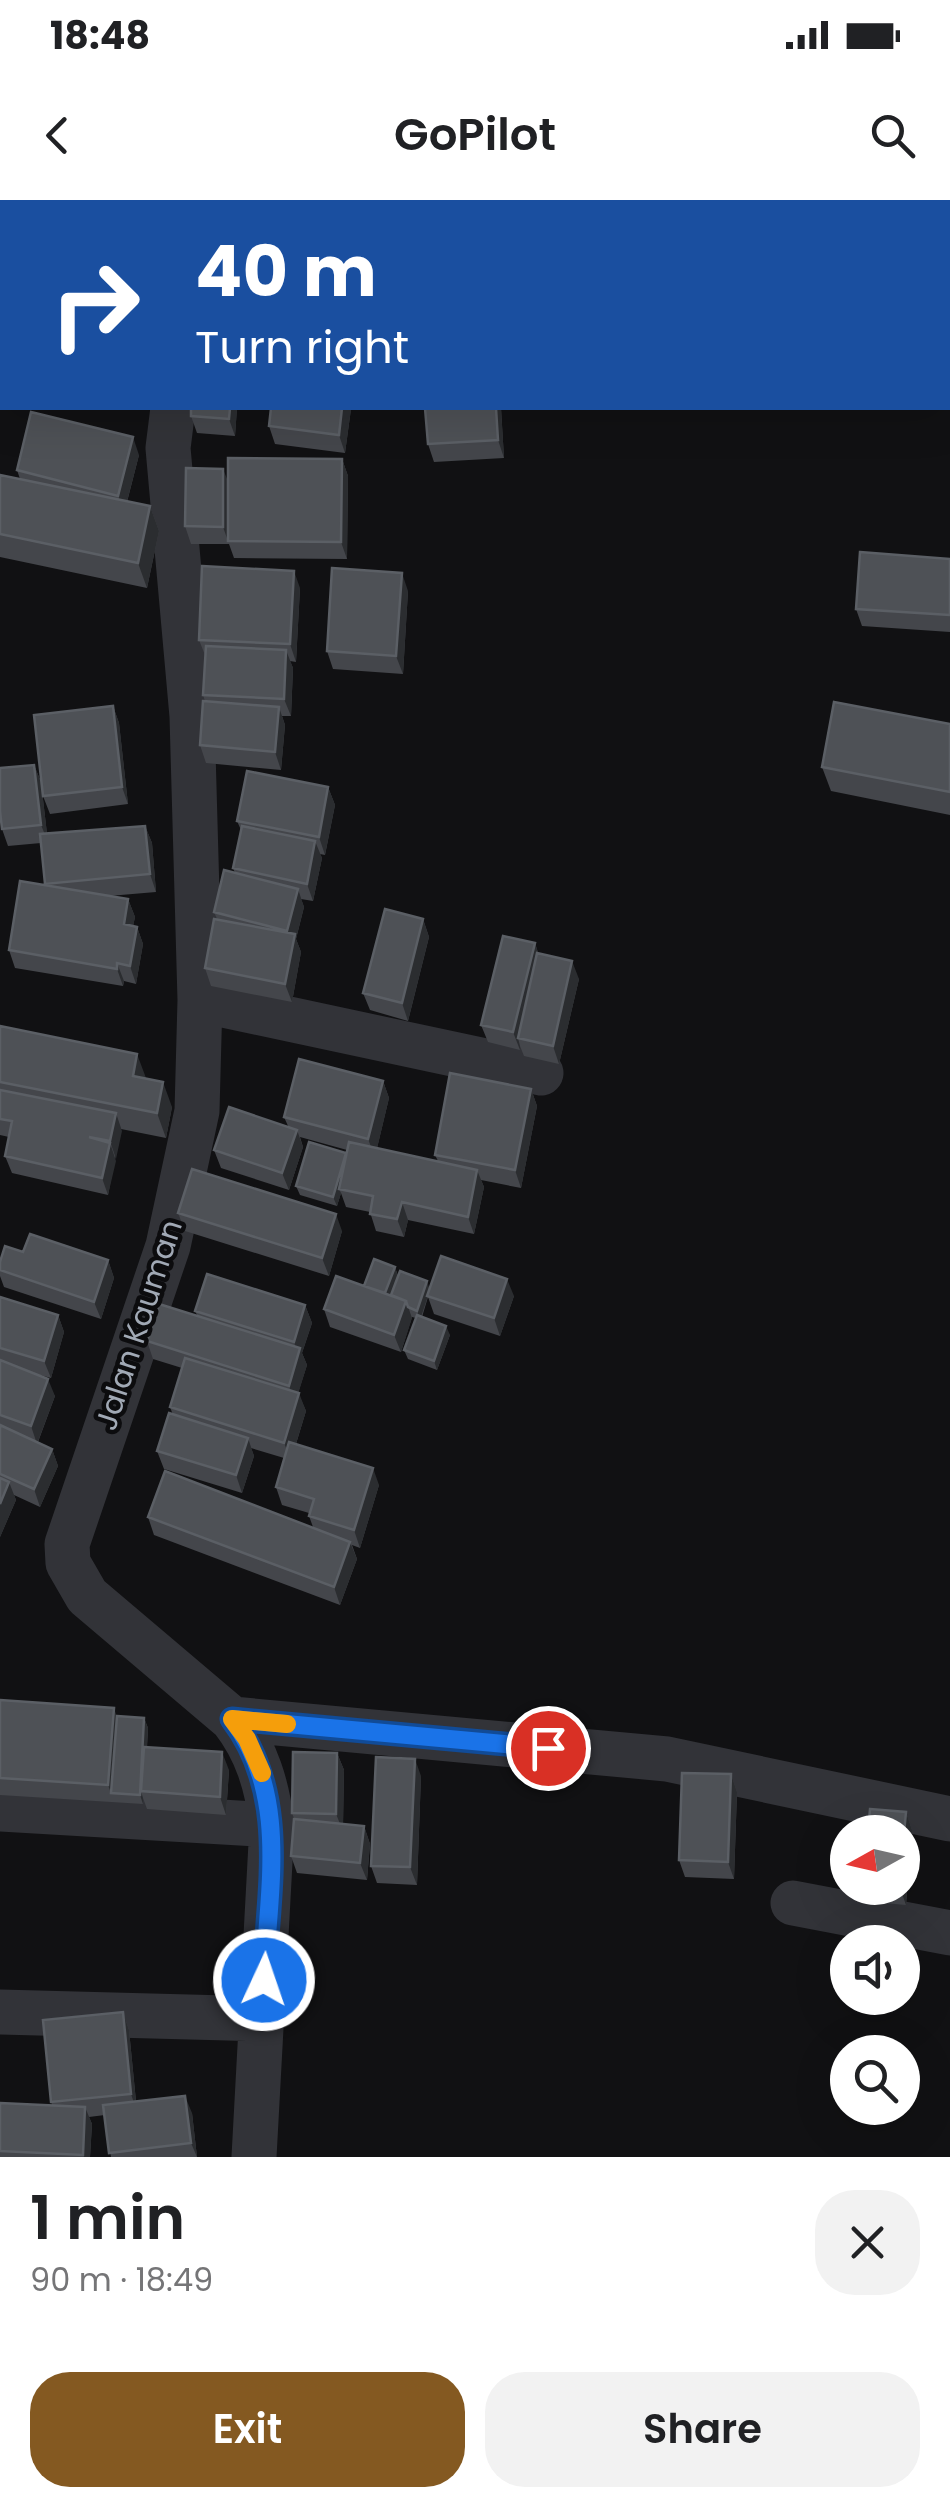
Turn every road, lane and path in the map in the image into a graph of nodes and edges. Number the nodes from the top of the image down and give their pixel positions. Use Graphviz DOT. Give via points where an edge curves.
graph roads {
  1 [pos="172,410"];
  2 [pos="200,1000"];
  3 [pos="540,1073"];
  4 [pos="232,1719"];
  5 [pos="0,1809"];
  6 [pos="950,1819"];
  7 [pos="272,1825"];
  8 [pos="793,1903"];
  9 [pos="950,1934"];
  10 [pos="0,2012"];
  11 [pos="262,2019"];
  12 [pos="254,2157"];
  1 -- 2 [label="street, Jalan Kauman" via="168,448 192,716"];
  2 -- 3 [label="street"];
  2 -- 4 [label="street, Jalan Kauman" via="196,1110 182,1192 67,1544 68,1563 87,1596"];
  4 -- 6 [label="street" via="667,1759"];
  4 -- 7 [label="street, Jalan Kauman" via="259,1764"];
  5 -- 7 [label="street"];
  7 -- 11 [label="street, Jalan Kauman"];
  8 -- 9 [label="street"];
  10 -- 11 [label="street"];
  11 -- 12 [label="street, Jalan Kauman"];
}
